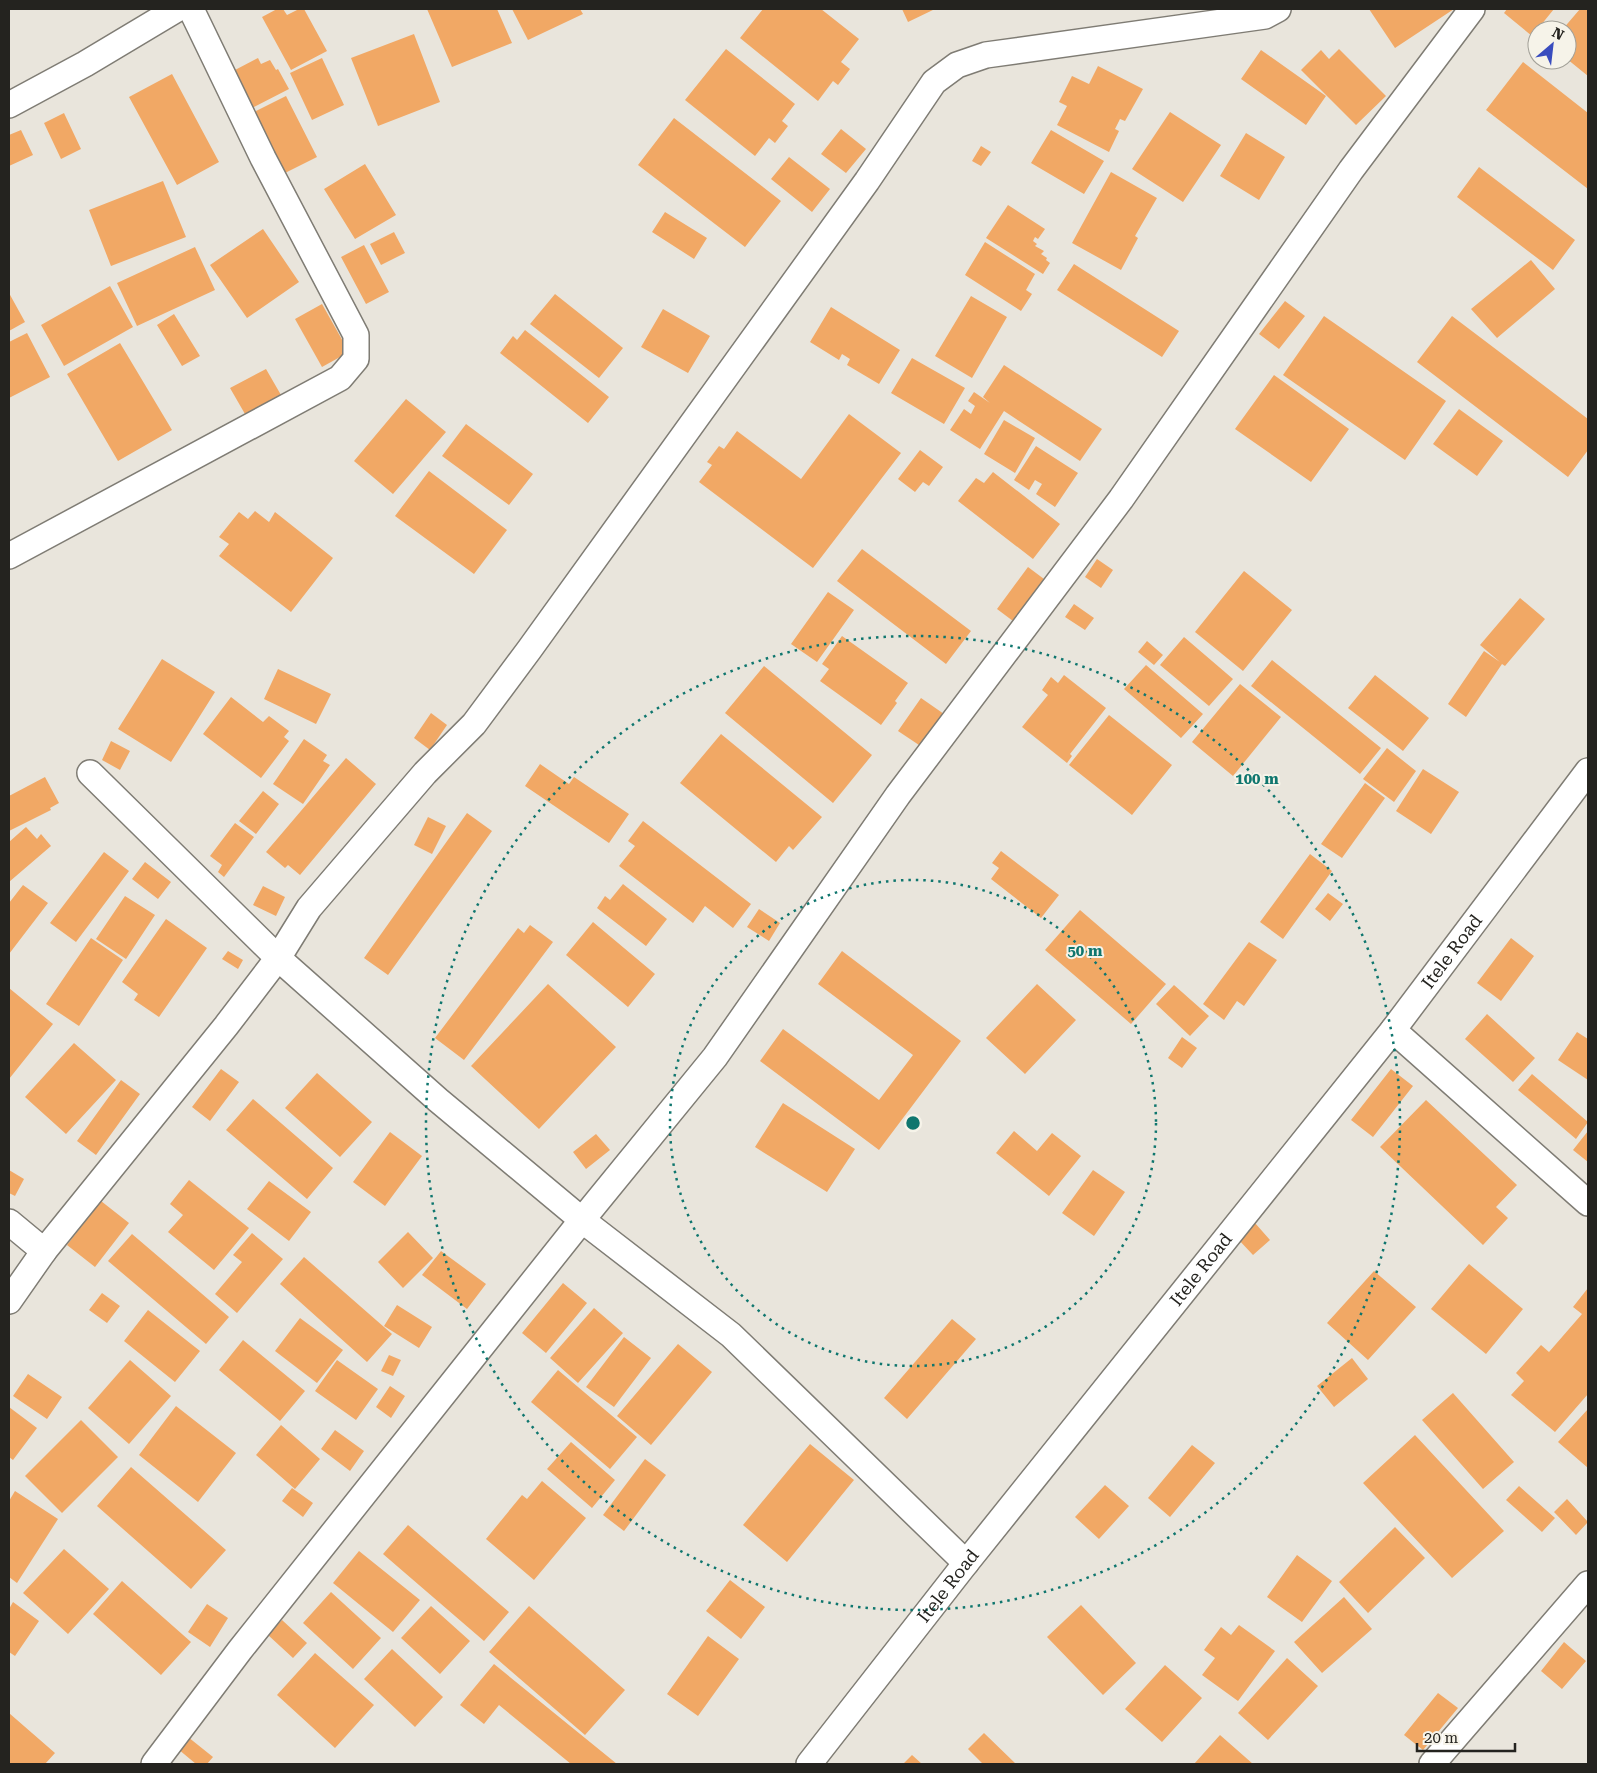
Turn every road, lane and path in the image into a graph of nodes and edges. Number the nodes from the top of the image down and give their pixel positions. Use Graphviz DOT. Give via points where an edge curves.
graph roads {
  1 [pos="177,9"];
  2 [pos="191,9"];
  3 [pos="1278,9"];
  4 [pos="1472,9"];
  5 [pos="9,105"];
  6 [pos="9,556"];
  7 [pos="1588,770"];
  8 [pos="90,772"];
  9 [pos="278,958"];
  10 [pos="1393,1030"];
  11 [pos="1588,1203"];
  12 [pos="582,1220"];
  13 [pos="9,1222"];
  14 [pos="44,1251"];
  15 [pos="9,1301"];
  16 [pos="966,1563"];
  17 [pos="1588,1584"];
  18 [pos="154,1764"];
  19 [pos="808,1764"];
  20 [pos="1432,1764"];
  1 -- 5 [label="street"];
  2 -- 6 [label="street" via="263,158 356,335 356,359 340,378"];
  3 -- 9 [label="street" via="1265,16 986,55 957,65 934,82 867,182 474,724 425,773 309,908"];
  4 -- 12 [label="street" via="1351,170 1121,499 898,795 715,1057"];
  7 -- 10 [label="street, Itele Road"];
  8 -- 9 [label="street"];
  9 -- 12 [label="street" via="438,1100"];
  9 -- 14 [label="street"];
  10 -- 11 [label="street"];
  10 -- 16 [label="street, Itele Road"];
  12 -- 16 [label="street" via="731,1336"];
  12 -- 18 [label="street" via="246,1642"];
  13 -- 14 [label="street"];
  14 -- 15 [label="street"];
  16 -- 19 [label="street, Itele Road"];
  17 -- 20 [label="street"];
}
